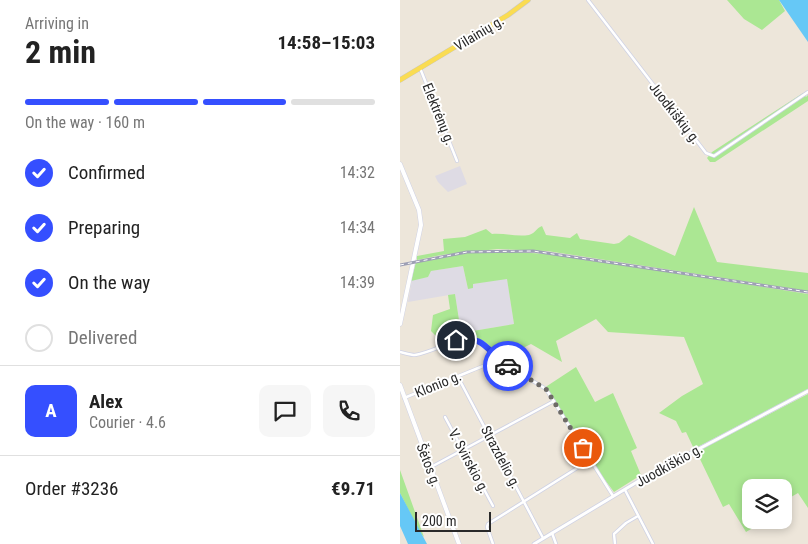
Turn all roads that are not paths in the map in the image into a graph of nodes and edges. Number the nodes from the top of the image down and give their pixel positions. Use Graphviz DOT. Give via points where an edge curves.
graph roads {
  1 [pos="528,0"];
  2 [pos="588,0"];
  3 [pos="420,68"];
  4 [pos="400,80"];
  5 [pos="808,92"];
  6 [pos="457,161"];
  7 [pos="400,164"];
  8 [pos="400,324"];
  9 [pos="400,352"];
  10 [pos="498,360"];
  11 [pos="458,376"];
  12 [pos="400,385"];
  13 [pos="808,391"];
  14 [pos="403,398"];
  15 [pos="554,402"];
  16 [pos="445,417"];
  17 [pos="490,436"];
  18 [pos="463,451"];
  19 [pos="590,460"];
  20 [pos="430,468"];
  21 [pos="625,490"];
  22 [pos="613,496"];
  23 [pos="524,501"];
  24 [pos="493,506"];
  25 [pos="638,516"];
  26 [pos="552,533"];
  27 [pos="544,538"];
  28 [pos="459,544"];
  29 [pos="493,544"];
  30 [pos="534,544"];
  31 [pos="556,544"];
  32 [pos="615,544"];
  33 [pos="653,544"];
  1 -- 3 [label="main road, Vilainių g."];
  2 -- 5 [label="street, Juodkiškių g." via="710,156 752,132"];
  3 -- 4 [label="main road, Vilainių g."];
  3 -- 6 [label="street, Elektrėnų g."];
  7 -- 8 [label="main road" via="421,221"];
  9 -- 10 [label="street" via="416,355 467,339 485,345"];
  10 -- 11 [label="street, Klonio g."];
  10 -- 15 [label="street" via="546,389"];
  11 -- 14 [label="street, Klonio g."];
  11 -- 17 [label="street, Strazdelio g."];
  12 -- 14 [label="main road, Šėtos g."];
  13 -- 21 [label="street, Juodkiškio g."];
  14 -- 20 [label="main road, Šėtos g."];
  15 -- 17 [label="street"];
  15 -- 19 [label="street"];
  16 -- 18 [label="street, V. Svirskio g."];
  17 -- 18 [label="street"];
  17 -- 23 [label="street, Strazdelio g."];
  18 -- 20 [label="street"];
  18 -- 24 [label="street, V. Svirskio g."];
  19 -- 22 [label="street"];
  19 -- 23 [label="street"];
  20 -- 28 [label="main road, Šėtos g."];
  21 -- 22 [label="street, Juodkiškio g."];
  21 -- 25 [label="street"];
  22 -- 26 [label="street, Juodkiškio g."];
  23 -- 27 [label="street, Strazdelio g."];
  23 -- 29 [label="street" via="487,525"];
  25 -- 32 [label="street" via="614,534"];
  25 -- 33 [label="street"];
  26 -- 27 [label="street, Juodkiškio g."];
  26 -- 31 [label="street"];
  27 -- 30 [label="street, Juodkiškio g."];
}
